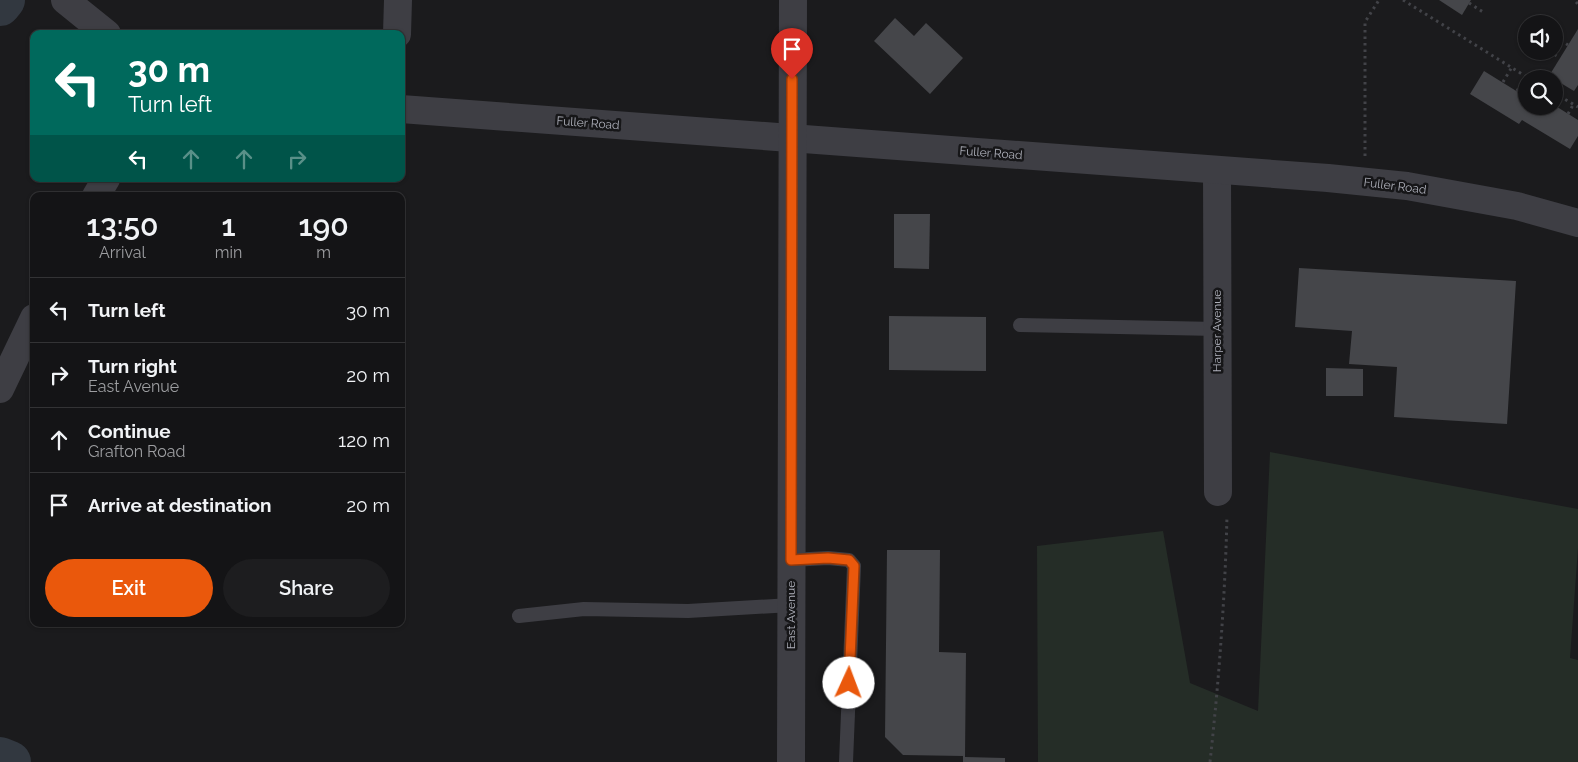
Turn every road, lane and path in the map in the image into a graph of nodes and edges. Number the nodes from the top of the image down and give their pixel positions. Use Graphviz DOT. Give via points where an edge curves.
graph roads {
  1 [pos="398,0"];
  2 [pos="792,0"];
  3 [pos="1379,0"];
  4 [pos="1403,0"];
  5 [pos="1469,3"];
  6 [pos="73,6"];
  7 [pos="1483,12"];
  8 [pos="102,30"];
  9 [pos="397,30"];
  10 [pos="1563,42"];
  11 [pos="1568,45"];
  12 [pos="1512,67"];
  13 [pos="1518,71"];
  14 [pos="1503,82"];
  15 [pos="1563,99"];
  16 [pos="1573,105"];
  17 [pos="1578,107"];
  18 [pos="405,109"];
  19 [pos="1568,114"];
  20 [pos="792,138"];
  21 [pos="1365,156"];
  22 [pos="1217,170"];
  23 [pos="1578,223"];
  24 [pos="1020,325"];
  25 [pos="30,326"];
  26 [pos="1217,329"];
  27 [pos="0,389"];
  28 [pos="1223,501"];
  29 [pos="791,560"];
  30 [pos="791,605"];
  31 [pos="519,616"];
  32 [pos="791,762"];
  33 [pos="846,762"];
  34 [pos="1210,762"];
  1 -- 9 [label="street"];
  2 -- 20 [label="street, East Avenue"];
  3 -- 21 [label="path" via="1365,22"];
  4 -- 12 [label="path"];
  5 -- 7 [label="path"];
  6 -- 8 [label="street"];
  10 -- 11 [label="path"];
  12 -- 13 [label="path"];
  12 -- 14 [label="path"];
  15 -- 16 [label="path"];
  16 -- 17 [label="path"];
  16 -- 19 [label="path"];
  18 -- 20 [label="street, Fuller Road"];
  20 -- 22 [label="street, Fuller Road"];
  20 -- 29 [label="street, East Avenue"];
  22 -- 23 [label="street, Fuller Road" via="1407,186 1517,206"];
  22 -- 26 [label="street, Harper Avenue"];
  24 -- 26 [label="lane"];
  25 -- 27 [label="street"];
  26 -- 28 [label="street, Harper Avenue"];
  28 -- 34 [label="path" via="1226,577"];
  29 -- 30 [label="street, East Avenue"];
  29 -- 33 [label="lane" via="849,560 854,566"];
  30 -- 31 [label="lane" via="688,611 584,609"];
  30 -- 32 [label="street, East Avenue"];
}
